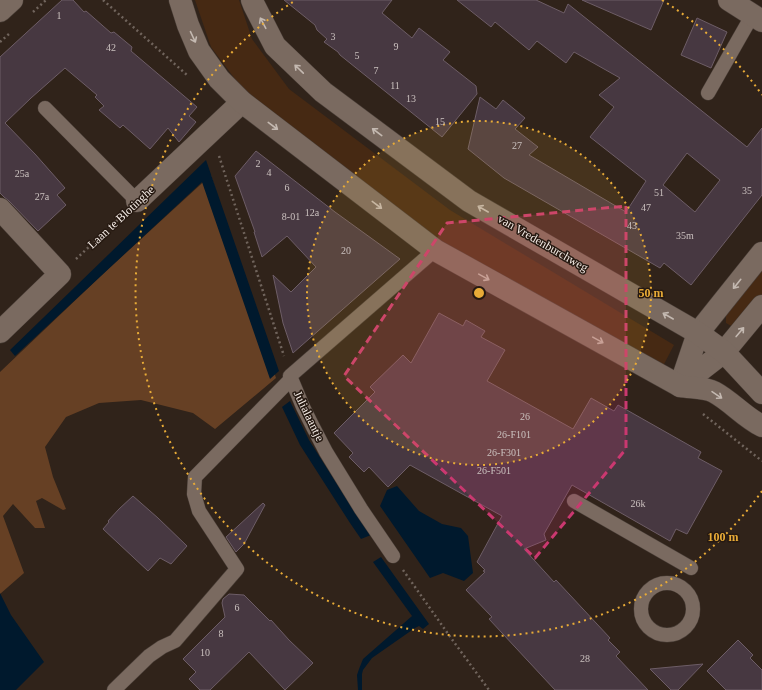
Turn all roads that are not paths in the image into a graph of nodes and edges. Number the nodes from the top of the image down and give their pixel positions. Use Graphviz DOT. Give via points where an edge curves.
graph roads {
  1 [pos="12,0"];
  2 [pos="180,0"];
  3 [pos="252,0"];
  4 [pos="729,0"];
  5 [pos="0,11"];
  6 [pos="757,18"];
  7 [pos="708,93"];
  8 [pos="242,102"];
  9 [pos="45,108"];
  10 [pos="137,202"];
  11 [pos="0,209"];
  12 [pos="435,250"];
  13 [pos="762,253"];
  14 [pos="762,306"];
  15 [pos="0,332"];
  16 [pos="698,333"];
  17 [pos="724,352"];
  18 [pos="291,377"];
  19 [pos="680,386"];
  20 [pos="762,393"];
  21 [pos="762,426"];
  22 [pos="574,501"];
  23 [pos="393,556"];
  24 [pos="691,568"];
  25 [pos="114,690"];
  1 -- 5 [label="street"];
  2 -- 8 [label="street, one-way" via="200,50 219,79"];
  16 -- 3 [label="street, van Vredenburchweg, one-way" via="469,201 323,92 275,46"];
  4 -- 6 [label="street"];
  6 -- 7 [label="lane"];
  8 -- 10 [label="street, Laan te Blotinghe"];
  8 -- 12 [label="street, one-way"];
  9 -- 10 [label="lane"];
  11 -- 15 [label="street" via="60,274"];
  12 -- 18 [label="lane"];
  12 -- 19 [label="street, one-way"];
  13 -- 16 [label="street, one-way"];
  17 -- 14 [label="street, one-way"];
  16 -- 17 [label="street, van Vredenburchweg"];
  16 -- 19 [label="street"];
  17 -- 19 [label="street"];
  17 -- 20 [label="street, van Vredenburchweg"];
  18 -- 23 [label="lane, Julialaantje" via="312,427 326,452"];
  18 -- 25 [label="lane" via="194,477 194,494 199,511 237,570 175,641 149,656"];
  19 -- 21 [label="street, one-way" via="712,391"];
  22 -- 24 [label="lane"];
}
